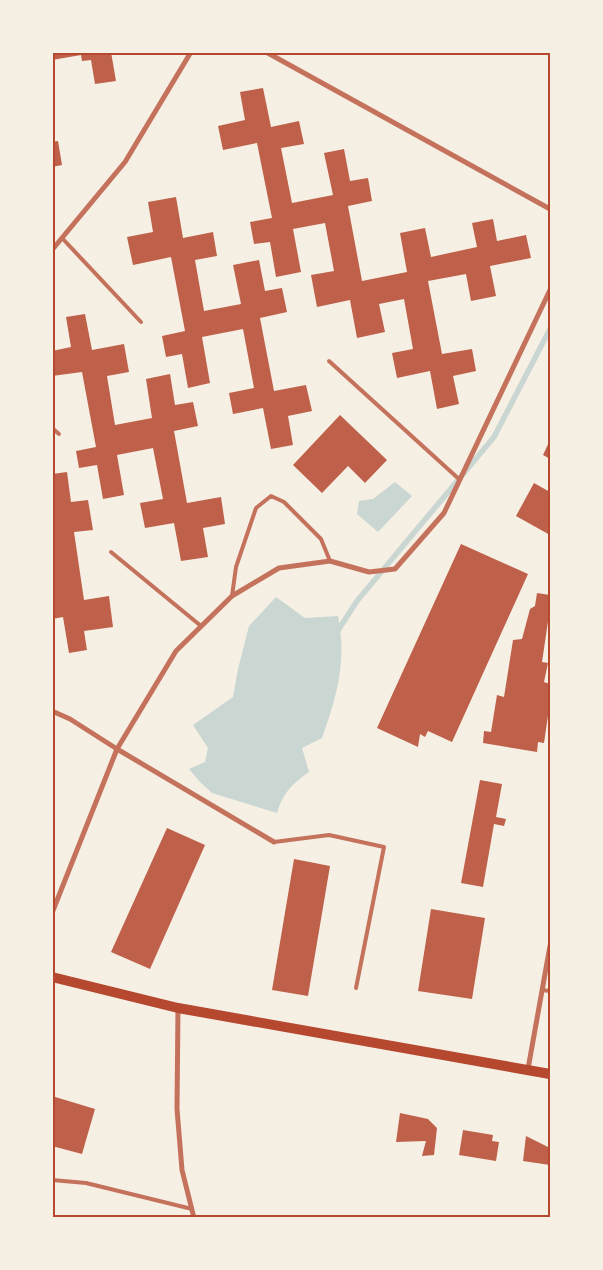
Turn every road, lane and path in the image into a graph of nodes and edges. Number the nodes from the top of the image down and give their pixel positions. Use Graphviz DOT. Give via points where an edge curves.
graph roads {
  1 [pos="191,52"];
  2 [pos="266,52"];
  3 [pos="550,209"];
  4 [pos="62,238"];
  5 [pos="52,250"];
  6 [pos="550,290"];
  7 [pos="141,322"];
  8 [pos="329,361"];
  9 [pos="52,428"];
  10 [pos="59,434"];
  11 [pos="460,480"];
  12 [pos="111,552"];
  13 [pos="330,561"];
  14 [pos="232,596"];
  15 [pos="201,626"];
  16 [pos="52,711"];
  17 [pos="117,749"];
  18 [pos="274,842"];
  19 [pos="52,913"];
  20 [pos="550,946"];
  21 [pos="52,977"];
  22 [pos="356,988"];
  23 [pos="542,990"];
  24 [pos="550,991"];
  25 [pos="178,1008"];
  26 [pos="528,1069"];
  27 [pos="550,1074"];
  28 [pos="52,1180"];
  29 [pos="192,1209"];
  30 [pos="194,1218"];
  1 -- 4 [label="street" via="125,162"];
  2 -- 3 [label="street"];
  4 -- 5 [label="street"];
  4 -- 7 [label="lane"];
  6 -- 11 [label="street"];
  8 -- 11 [label="lane"];
  9 -- 10 [label="lane"];
  11 -- 13 [label="street" via="444,513 395,569 369,572"];
  12 -- 15 [label="lane"];
  13 -- 14 [label="street" via="279,568"];
  13 -- 14 [label="lane" via="321,539 284,502 270,496 256,508 236,567"];
  14 -- 15 [label="street"];
  15 -- 17 [label="street" via="176,651"];
  16 -- 17 [label="street" via="70,718"];
  17 -- 18 [label="street"];
  17 -- 19 [label="street"];
  18 -- 22 [label="lane" via="329,835 384,847"];
  20 -- 23 [label="street"];
  21 -- 25 [label="main road"];
  23 -- 24 [label="lane"];
  23 -- 26 [label="street"];
  25 -- 26 [label="main road"];
  25 -- 29 [label="street" via="177,1109 182,1170"];
  26 -- 27 [label="main road"];
  28 -- 29 [label="lane" via="86,1183"];
  29 -- 30 [label="street"];
}
